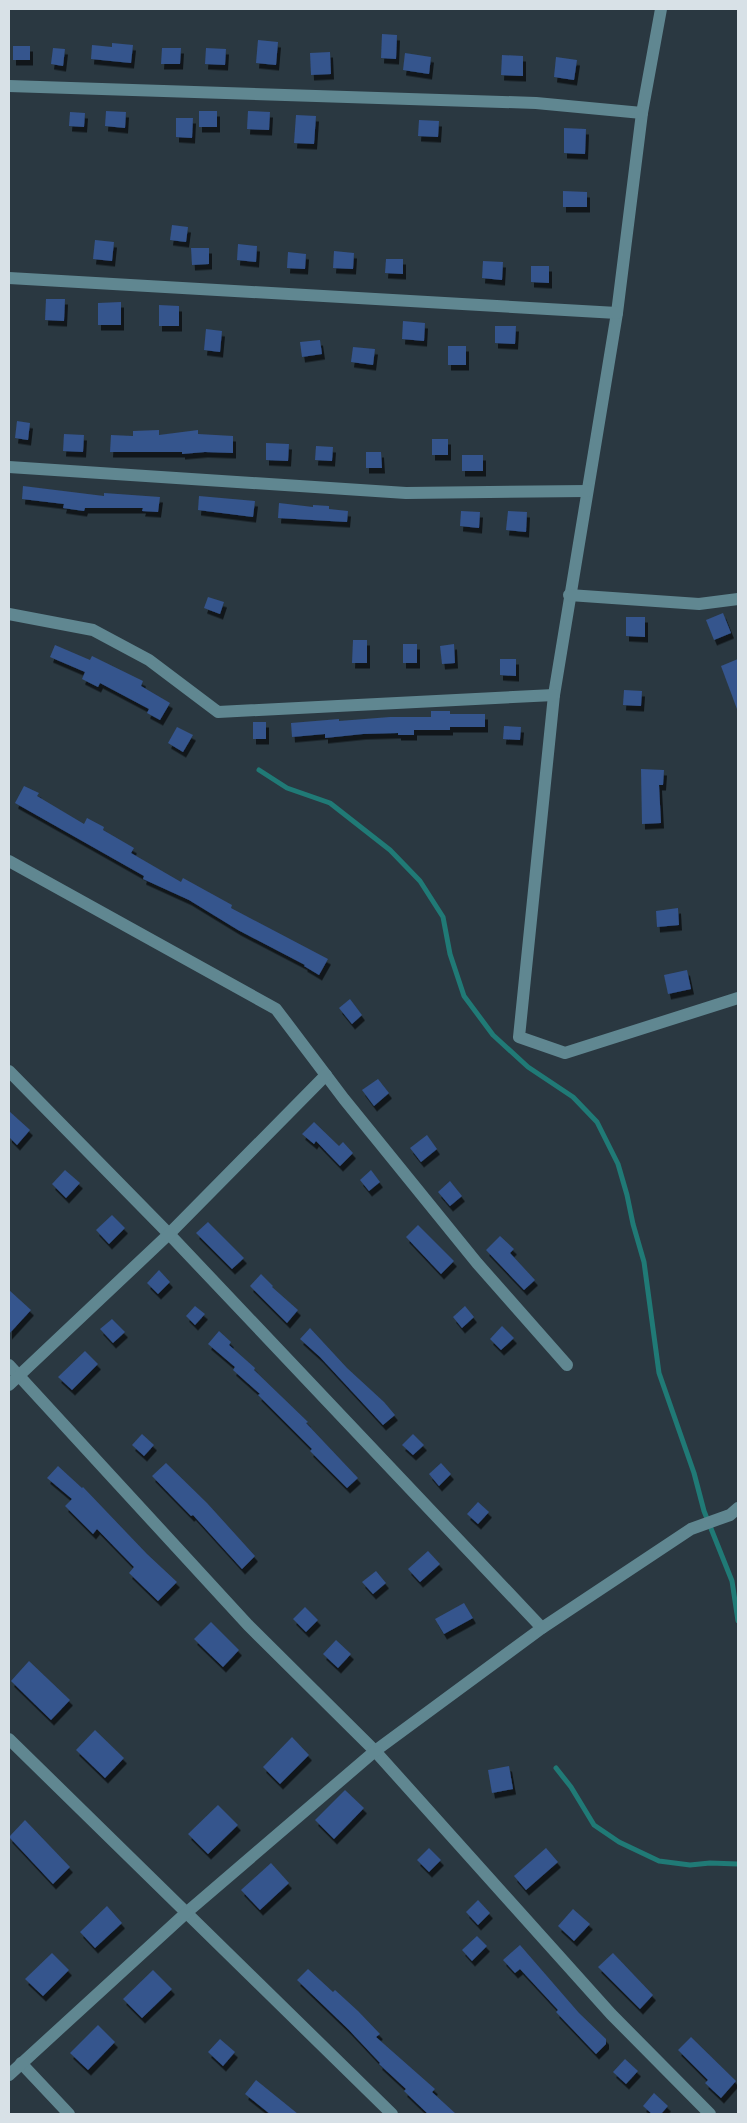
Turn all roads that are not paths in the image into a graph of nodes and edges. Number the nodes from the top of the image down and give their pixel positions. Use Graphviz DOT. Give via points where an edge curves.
graph roads {
  1 [pos="661,9"];
  2 [pos="9,86"];
  3 [pos="642,114"];
  4 [pos="9,278"];
  5 [pos="617,313"];
  6 [pos="9,467"];
  7 [pos="587,491"];
  8 [pos="570,595"];
  9 [pos="738,599"];
  10 [pos="9,614"];
  11 [pos="554,696"];
  12 [pos="9,861"];
  13 [pos="738,998"];
  14 [pos="9,1071"];
  15 [pos="326,1075"];
  16 [pos="169,1234"];
  17 [pos="9,1365"];
  18 [pos="567,1365"];
  19 [pos="19,1376"];
  20 [pos="9,1384"];
  21 [pos="734,1511"];
  22 [pos="542,1628"];
  23 [pos="9,1739"];
  24 [pos="375,1751"];
  25 [pos="186,1913"];
  26 [pos="21,2063"];
  27 [pos="9,2075"];
  28 [pos="69,2114"];
  29 [pos="392,2114"];
  30 [pos="710,2114"];
  1 -- 3 [label="street"];
  2 -- 3 [label="street" via="536,103"];
  3 -- 5 [label="street"];
  4 -- 5 [label="street"];
  5 -- 7 [label="street"];
  6 -- 7 [label="street" via="406,493"];
  7 -- 8 [label="street"];
  8 -- 9 [label="street" via="699,604"];
  8 -- 11 [label="street"];
  10 -- 11 [label="street" via="93,630 149,660 218,712"];
  11 -- 13 [label="street" via="518,1037 565,1053"];
  12 -- 15 [label="street" via="276,1009"];
  14 -- 16 [label="street"];
  15 -- 16 [label="street"];
  15 -- 18 [label="street" via="477,1263"];
  16 -- 19 [label="street"];
  16 -- 22 [label="street"];
  17 -- 19 [label="street"];
  19 -- 20 [label="street"];
  19 -- 24 [label="street" via="248,1625"];
  21 -- 22 [label="street" via="691,1529"];
  22 -- 24 [label="street"];
  23 -- 25 [label="street"];
  24 -- 25 [label="street"];
  24 -- 30 [label="street" via="611,2014"];
  25 -- 26 [label="street"];
  25 -- 29 [label="street"];
  26 -- 27 [label="street"];
  26 -- 28 [label="street"];
}
